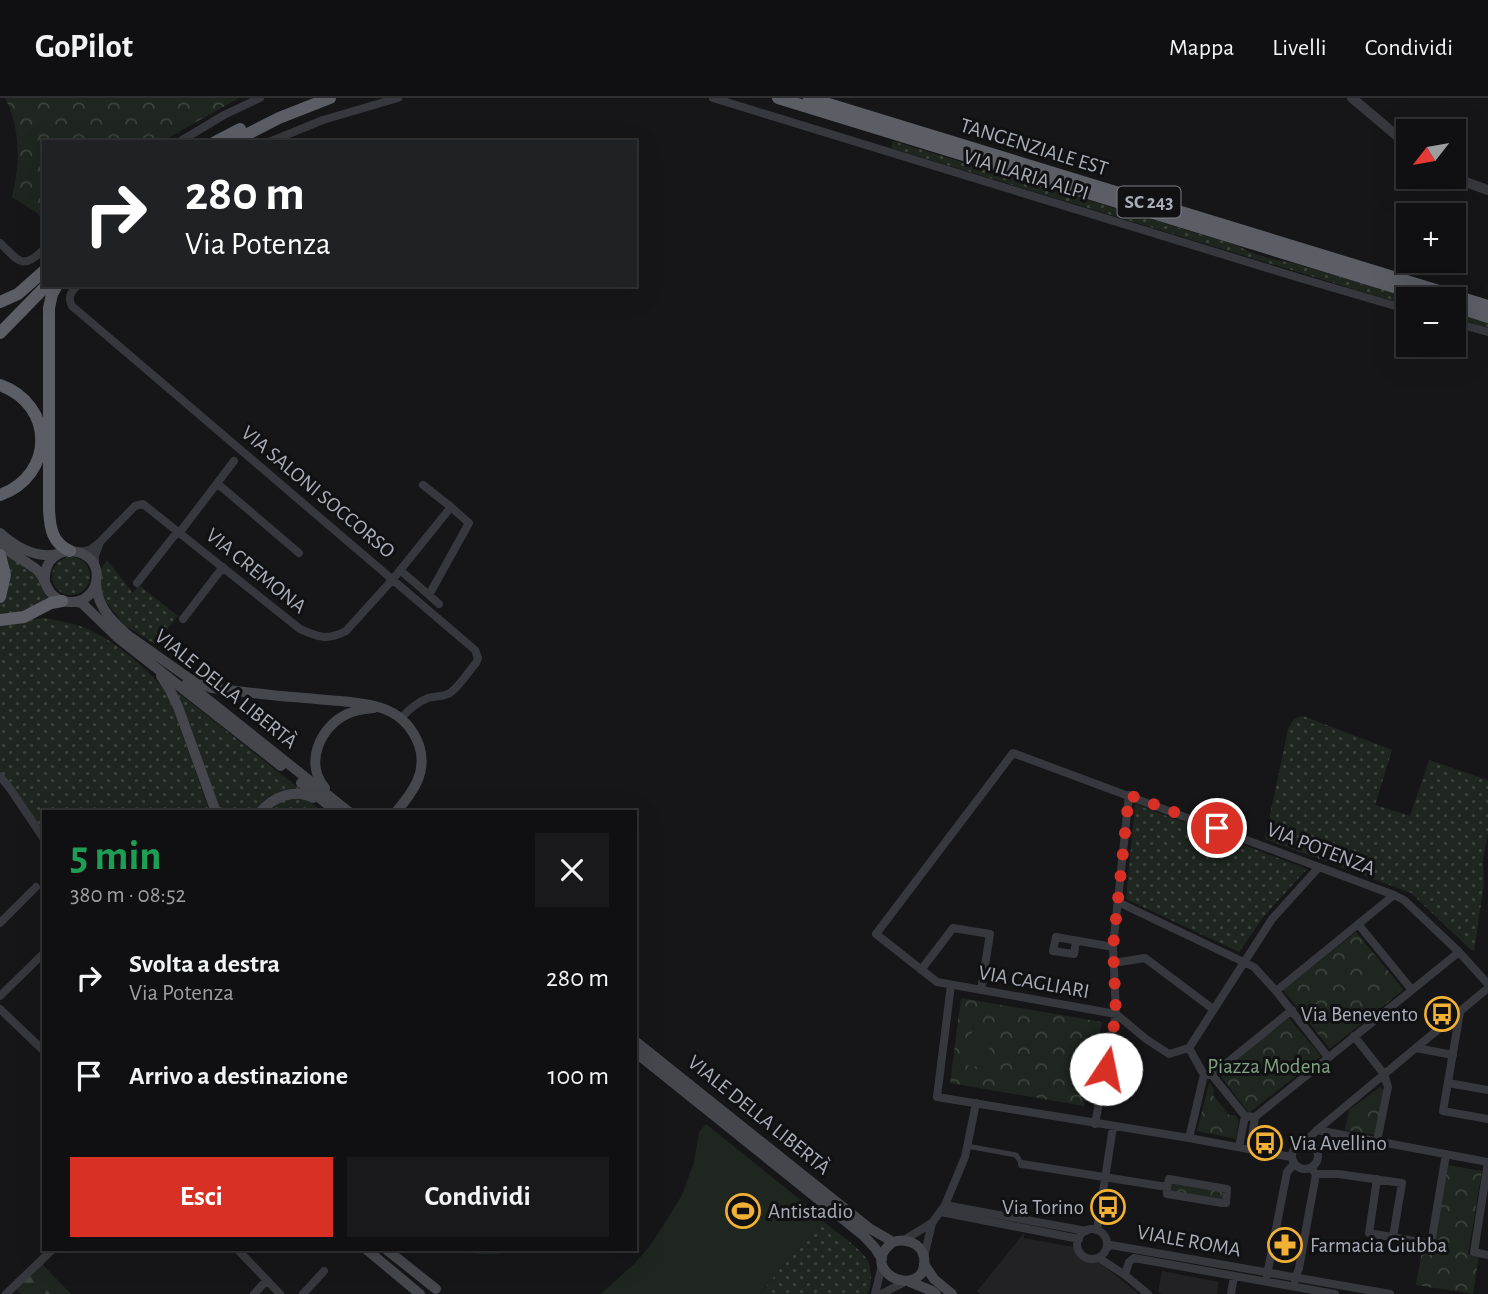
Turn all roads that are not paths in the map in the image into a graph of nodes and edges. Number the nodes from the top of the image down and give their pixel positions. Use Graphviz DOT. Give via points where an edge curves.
graph roads {
  1 [pos="260,98"];
  2 [pos="307,98"];
  3 [pos="330,98"];
  4 [pos="398,98"];
  5 [pos="713,98"];
  6 [pos="778,98"];
  7 [pos="810,98"];
  8 [pos="1352,98"];
  9 [pos="1396,135"];
  10 [pos="182,140"];
  11 [pos="219,140"];
  12 [pos="236,140"];
  13 [pos="274,140"];
  14 [pos="1466,182"];
  15 [pos="1472,184"];
  16 [pos="1488,185"];
  17 [pos="1488,190"];
  18 [pos="0,243"];
  19 [pos="42,251"];
  20 [pos="42,273"];
  21 [pos="42,279"];
  22 [pos="45,287"];
  23 [pos="56,287"];
  24 [pos="76,287"];
  25 [pos="1396,288"];
  26 [pos="0,302"];
  27 [pos="1488,304"];
  28 [pos="1396,306"];
  29 [pos="1466,310"];
  30 [pos="1488,317"];
  31 [pos="0,322"];
  32 [pos="1466,326"];
  33 [pos="1488,332"];
  34 [pos="0,333"];
  35 [pos="0,385"];
  36 [pos="234,461"];
  37 [pos="218,484"];
  38 [pos="423,485"];
  39 [pos="0,495"];
  40 [pos="451,507"];
  41 [pos="180,532"];
  42 [pos="0,533"];
  43 [pos="100,542"];
  44 [pos="0,545"];
  45 [pos="69,552"];
  46 [pos="299,552"];
  47 [pos="0,555"];
  48 [pos="223,567"];
  49 [pos="96,570"];
  50 [pos="400,570"];
  51 [pos="393,579"];
  52 [pos="46,582"];
  53 [pos="137,583"];
  54 [pos="96,584"];
  55 [pos="429,595"];
  56 [pos="0,597"];
  57 [pos="62,601"];
  58 [pos="77,602"];
  59 [pos="439,604"];
  60 [pos="183,619"];
  61 [pos="0,620"];
  62 [pos="132,638"];
  63 [pos="145,659"];
  64 [pos="387,710"];
  65 [pos="401,718"];
  66 [pos="0,776"];
  67 [pos="1129,795"];
  68 [pos="215,810"];
  69 [pos="262,810"];
  70 [pos="332,810"];
  71 [pos="333,810"];
  72 [pos="347,810"];
  73 [pos="348,810"];
  74 [pos="398,810"];
  75 [pos="42,836"];
  76 [pos="1320,867"];
  77 [pos="36,887"];
  78 [pos="1394,895"];
  79 [pos="1118,902"];
  80 [pos="0,923"];
  81 [pos="1357,924"];
  82 [pos="876,934"];
  83 [pos="1076,941"];
  84 [pos="1113,947"];
  85 [pos="1459,952"];
  86 [pos="42,955"];
  87 [pos="1244,962"];
  88 [pos="1113,963"];
  89 [pos="921,970"];
  90 [pos="951,985"];
  91 [pos="1488,986"];
  92 [pos="981,989"];
  93 [pos="1276,990"];
  94 [pos="1412,990"];
  95 [pos="0,996"];
  96 [pos="0,1009"];
  97 [pos="1213,1009"];
  98 [pos="1292,1010"];
  99 [pos="1460,1012"];
  100 [pos="1116,1014"];
  101 [pos="1354,1036"];
  102 [pos="637,1043"];
  103 [pos="1189,1048"];
  104 [pos="1416,1048"];
  105 [pos="42,1049"];
  106 [pos="637,1054"];
  107 [pos="1453,1055"];
  108 [pos="1328,1057"];
  109 [pos="1384,1074"];
  110 [pos="1208,1075"];
  111 [pos="1448,1083"];
  112 [pos="1488,1090"];
  113 [pos="976,1103"];
  114 [pos="1245,1116"];
  115 [pos="1255,1116"];
  116 [pos="1488,1119"];
  117 [pos="1095,1124"];
  118 [pos="1114,1127"];
  119 [pos="1317,1130"];
  120 [pos="1189,1138"];
  121 [pos="1377,1141"];
  122 [pos="1305,1142"];
  123 [pos="967,1146"];
  124 [pos="1239,1147"];
  125 [pos="1250,1149"];
  126 [pos="1446,1154"];
  127 [pos="1293,1161"];
  128 [pos="1488,1162"];
  129 [pos="1022,1164"];
  130 [pos="1313,1171"];
  131 [pos="1105,1177"];
  132 [pos="1377,1180"];
  133 [pos="1167,1187"];
  134 [pos="943,1208"];
  135 [pos="933,1223"];
  136 [pos="1097,1230"];
  137 [pos="1086,1231"];
  138 [pos="1393,1237"];
  139 [pos="1079,1239"];
  140 [pos="899,1241"];
  141 [pos="1107,1248"];
  142 [pos="51,1251"];
  143 [pos="239,1251"];
  144 [pos="368,1251"];
  145 [pos="388,1251"];
  146 [pos="1488,1255"];
  147 [pos="1100,1258"];
  148 [pos="924,1261"];
  149 [pos="882,1262"];
  150 [pos="324,1271"];
  151 [pos="1125,1275"];
  152 [pos="1234,1276"];
  153 [pos="1267,1277"];
  154 [pos="267,1280"];
  155 [pos="1295,1282"];
  156 [pos="907,1283"];
  157 [pos="1314,1292"];
  158 [pos="438,1293"];
  159 [pos="6,1294"];
  160 [pos="254,1294"];
  161 [pos="280,1294"];
  162 [pos="303,1294"];
  163 [pos="420,1294"];
  164 [pos="875,1294"];
  165 [pos="881,1294"];
  166 [pos="936,1294"];
  167 [pos="952,1294"];
  168 [pos="1148,1294"];
  169 [pos="1231,1294"];
  170 [pos="1335,1294"];
  171 [pos="1390,1294"];
  1 -- 10 [label="street"];
  2 -- 11 [label="highway"];
  3 -- 12 [label="highway"];
  4 -- 13 [label="street"];
  5 -- 28 [label="street, VIA ILARIA ALPI"];
  6 -- 25 [label="highway, TANGENZIALE EST / SC 243"];
  7 -- 27 [label="highway, TANGENZIALE EST / SC 243"];
  8 -- 9 [label="street"];
  14 -- 15 [label="street"];
  15 -- 16 [label="street"];
  15 -- 17 [label="street"];
  18 -- 19 [label="street" via="26,262"];
  20 -- 26 [label="highway" via="18,294"];
  21 -- 31 [label="highway"];
  22 -- 34 [label="highway"];
  23 -- 45 [label="highway" via="49,308 49,510 54,536"];
  24 -- 51 [label="street, VIA SALONI SOCCORSO" via="69,297 72,306"];
  29 -- 30 [label="highway"];
  32 -- 33 [label="street"];
  35 -- 39 [label="highway" via="29,405 42,440 30,475"];
  36 -- 37 [label="street"];
  37 -- 41 [label="street"];
  37 -- 46 [label="street"];
  38 -- 40 [label="street"];
  40 -- 50 [label="street, VIA CREMONA"];
  40 -- 55 [label="street" via="469,523"];
  41 -- 43 [label="street, VIA CREMONA" via="139,504"];
  41 -- 48 [label="street, VIA CREMONA"];
  41 -- 53 [label="street"];
  42 -- 45 [label="main road" via="39,555"];
  43 -- 45 [label="street, VIA CREMONA" via="90,550"];
  43 -- 49 [label="street"];
  44 -- 52 [label="main road" via="35,568"];
  45 -- 49 [label="main road" via="90,558"];
  45 -- 52 [label="main road" via="49,563"];
  47 -- 56 [label="highway" via="5,575"];
  48 -- 51 [label="street, VIA CREMONA" via="300,629 325,638 346,631"];
  48 -- 60 [label="street"];
  49 -- 54 [label="main road, VIALE DELLA LIBERTÀ"];
  50 -- 51 [label="street, VIA CREMONA"];
  50 -- 55 [label="street"];
  51 -- 65 [label="street, VIA SALONI SOCCORSO" via="475,650 478,658 450,692 426,698"];
  52 -- 57 [label="main road"];
  54 -- 58 [label="main road"];
  54 -- 62 [label="main road, VIALE DELLA LIBERTÀ" via="106,612"];
  55 -- 59 [label="street"];
  57 -- 58 [label="main road"];
  57 -- 61 [label="highway" via="24,617"];
  58 -- 63 [label="main road, VIALE DELLA LIBERTÀ"];
  62 -- 64 [label="main road" via="190,679 212,688 356,702"];
  62 -- 72 [label="main road, VIALE DELLA LIBERTÀ"];
  63 -- 68 [label="main road" via="170,690"];
  63 -- 71 [label="main road, VIALE DELLA LIBERTÀ"];
  64 -- 65 [label="main road"];
  64 -- 73 [label="main road" via="348,713 327,729 317,747 320,782"];
  65 -- 74 [label="main road" via="416,738 422,760 412,793"];
  66 -- 75 [label="street"];
  67 -- 76 [label="street, VIA POTENZA"];
  67 -- 79 [label="street"];
  67 -- 82 [label="street, VIA POTENZA" via="1013,753"];
  69 -- 70 [label="main road" via="282,797 300,793"];
  76 -- 78 [label="street, VIA POTENZA"];
  76 -- 87 [label="street" via="1272,919"];
  77 -- 80 [label="street"];
  78 -- 81 [label="street"];
  78 -- 85 [label="street, VIA POTENZA"];
  79 -- 84 [label="street"];
  79 -- 87 [label="street"];
  81 -- 93 [label="street"];
  81 -- 94 [label="street"];
  82 -- 89 [label="street, VIA CAGLIARI"];
  83 -- 84 [label="street"];
  84 -- 88 [label="street"];
  85 -- 91 [label="street, VIA POTENZA"];
  85 -- 94 [label="street"];
  86 -- 95 [label="street"];
  87 -- 93 [label="street"];
  87 -- 97 [label="street"];
  88 -- 97 [label="street" via="1145,958"];
  88 -- 100 [label="street"];
  89 -- 90 [label="street, VIA CAGLIARI" via="937,982"];
  89 -- 92 [label="street" via="953,928 990,934"];
  90 -- 92 [label="street, VIA CAGLIARI"];
  90 -- 113 [label="street" via="937,1097"];
  91 -- 99 [label="street"];
  92 -- 100 [label="street, VIA CAGLIARI"];
  93 -- 98 [label="street"];
  94 -- 101 [label="street"];
  96 -- 105 [label="street"];
  97 -- 103 [label="street"];
  98 -- 108 [label="street"];
  98 -- 110 [label="street"];
  99 -- 104 [label="street"];
  99 -- 107 [label="street"];
  100 -- 103 [label="street, VIA CAGLIARI" via="1170,1054"];
  100 -- 117 [label="street"];
  101 -- 108 [label="street"];
  101 -- 109 [label="street"];
  102 -- 140 [label="main road, VIALE DELLA LIBERTÀ" via="869,1228"];
  103 -- 110 [label="street"];
  104 -- 107 [label="street"];
  104 -- 109 [label="street"];
  106 -- 149 [label="main road, VIALE DELLA LIBERTÀ" via="864,1236"];
  107 -- 111 [label="street"];
  108 -- 115 [label="street"];
  109 -- 119 [label="street"];
  109 -- 121 [label="street" via="1388,1087"];
  110 -- 114 [label="street"];
  110 -- 120 [label="street"];
  111 -- 112 [label="street"];
  111 -- 116 [label="street" via="1443,1111"];
  113 -- 117 [label="street"];
  113 -- 123 [label="street"];
  114 -- 115 [label="street"];
  114 -- 124 [label="street"];
  115 -- 125 [label="street"];
  117 -- 118 [label="street"];
  118 -- 120 [label="street"];
  118 -- 131 [label="street"];
  119 -- 121 [label="street"];
  119 -- 122 [label="street"];
  120 -- 124 [label="street"];
  121 -- 126 [label="street"];
  122 -- 127 [label="street" via="1294,1148"];
  122 -- 130 [label="street" via="1318,1153"];
  123 -- 129 [label="street" via="1016,1155"];
  123 -- 134 [label="street"];
  124 -- 125 [label="street"];
  125 -- 127 [label="street"];
  126 -- 128 [label="street"];
  126 -- 138 [label="street" via="1431,1244"];
  127 -- 130 [label="street"];
  127 -- 153 [label="street"];
  128 -- 146 [label="street" via="1474,1252"];
  129 -- 131 [label="street"];
  130 -- 132 [label="street"];
  130 -- 155 [label="street"];
  131 -- 133 [label="street"];
  131 -- 136 [label="street"];
  132 -- 138 [label="street" via="1369,1233"];
  132 -- 138 [label="street" via="1402,1183"];
  133 -- 133 [label="street" via="1170,1179 1227,1189 1226,1203 1167,1194"];
  134 -- 135 [label="street"];
  134 -- 137 [label="street"];
  134 -- 139 [label="street"];
  135 -- 140 [label="street"];
  135 -- 148 [label="street"];
  136 -- 137 [label="street"];
  136 -- 141 [label="street, VIALE ROMA" via="1105,1237"];
  137 -- 139 [label="street"];
  139 -- 147 [label="street" via="1083,1256"];
  140 -- 148 [label="main road, VIALE DELLA LIBERTÀ" via="917,1245"];
  140 -- 149 [label="main road" via="884,1252"];
  141 -- 147 [label="street, VIALE ROMA"];
  141 -- 153 [label="street, VIALE ROMA" via="1111,1245"];
  142 -- 159 [label="street"];
  143 -- 154 [label="street"];
  144 -- 163 [label="main road"];
  145 -- 158 [label="main road"];
  147 -- 151 [label="street"];
  148 -- 156 [label="main road" via="920,1275"];
  148 -- 167 [label="main road, VIALE DELLA LIBERTÀ" via="934,1279"];
  149 -- 156 [label="main road, VIALE DELLA LIBERTÀ" via="889,1278"];
  149 -- 164 [label="street"];
  150 -- 162 [label="street"];
  151 -- 152 [label="street, VIALE ROMA" via="1134,1258"];
  151 -- 168 [label="street"];
  152 -- 153 [label="street, VIALE ROMA"];
  152 -- 169 [label="street"];
  153 -- 155 [label="street, VIALE ROMA"];
  154 -- 160 [label="street"];
  154 -- 161 [label="street"];
  155 -- 157 [label="street, VIALE ROMA"];
  155 -- 171 [label="street, VIALE ROMA"];
  156 -- 165 [label="street"];
  156 -- 166 [label="main road, VIALE DELLA LIBERTÀ"];
  157 -- 170 [label="street, VIALE ROMA"];
}
